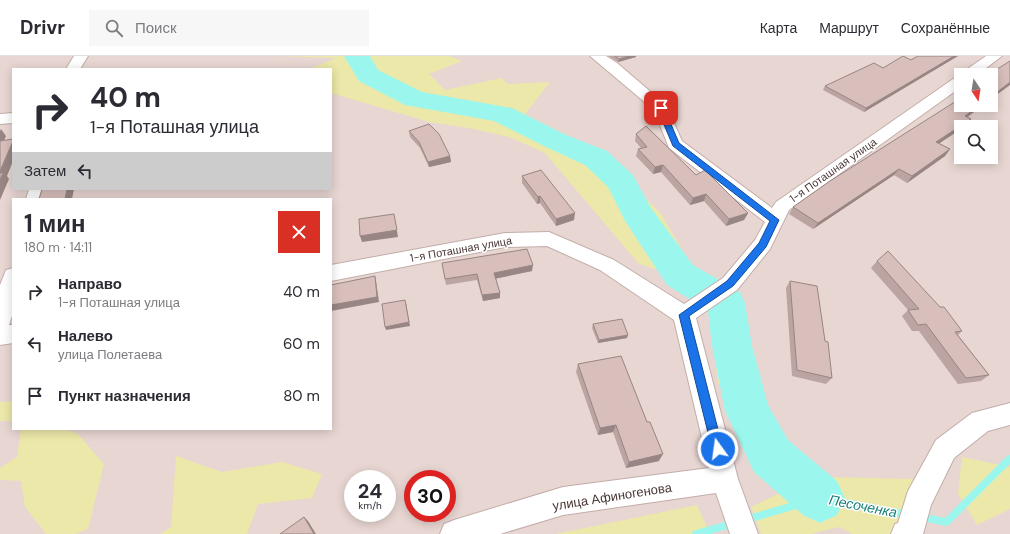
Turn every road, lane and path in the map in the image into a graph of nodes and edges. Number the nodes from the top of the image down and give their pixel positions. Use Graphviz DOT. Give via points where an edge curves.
graph roads {
  1 [pos="81,56"];
  2 [pos="597,56"];
  3 [pos="994,56"];
  4 [pos="74,68"];
  5 [pos="978,68"];
  6 [pos="954,85"];
  7 [pos="12,118"];
  8 [pos="0,119"];
  9 [pos="775,220"];
  10 [pos="332,273"];
  11 [pos="12,280"];
  12 [pos="684,315"];
  13 [pos="0,322"];
  14 [pos="12,334"];
  15 [pos="0,336"];
  16 [pos="1010,414"];
  17 [pos="725,479"];
  18 [pos="454,534"];
  19 [pos="744,534"];
  20 [pos="905,534"];
  1 -- 4 [label="street"];
  2 -- 9 [label="street" via="661,108 675,144"];
  3 -- 5 [label="street"];
  6 -- 9 [label="street, 1-я Поташная улица" via="782,206"];
  7 -- 8 [label="street"];
  9 -- 12 [label="street, 1-я Поташная улица" via="763,244 730,284"];
  10 -- 12 [label="street, 1-я Поташная улица" via="505,240 548,240 607,265"];
  11 -- 13 [label="street"];
  12 -- 17 [label="street"];
  14 -- 15 [label="street"];
  16 -- 20 [label="street" via="981,421 945,449 918,501 909,533"];
  17 -- 18 [label="street, улица Афиногенова" via="563,501"];
  17 -- 19 [label="street"];
}
